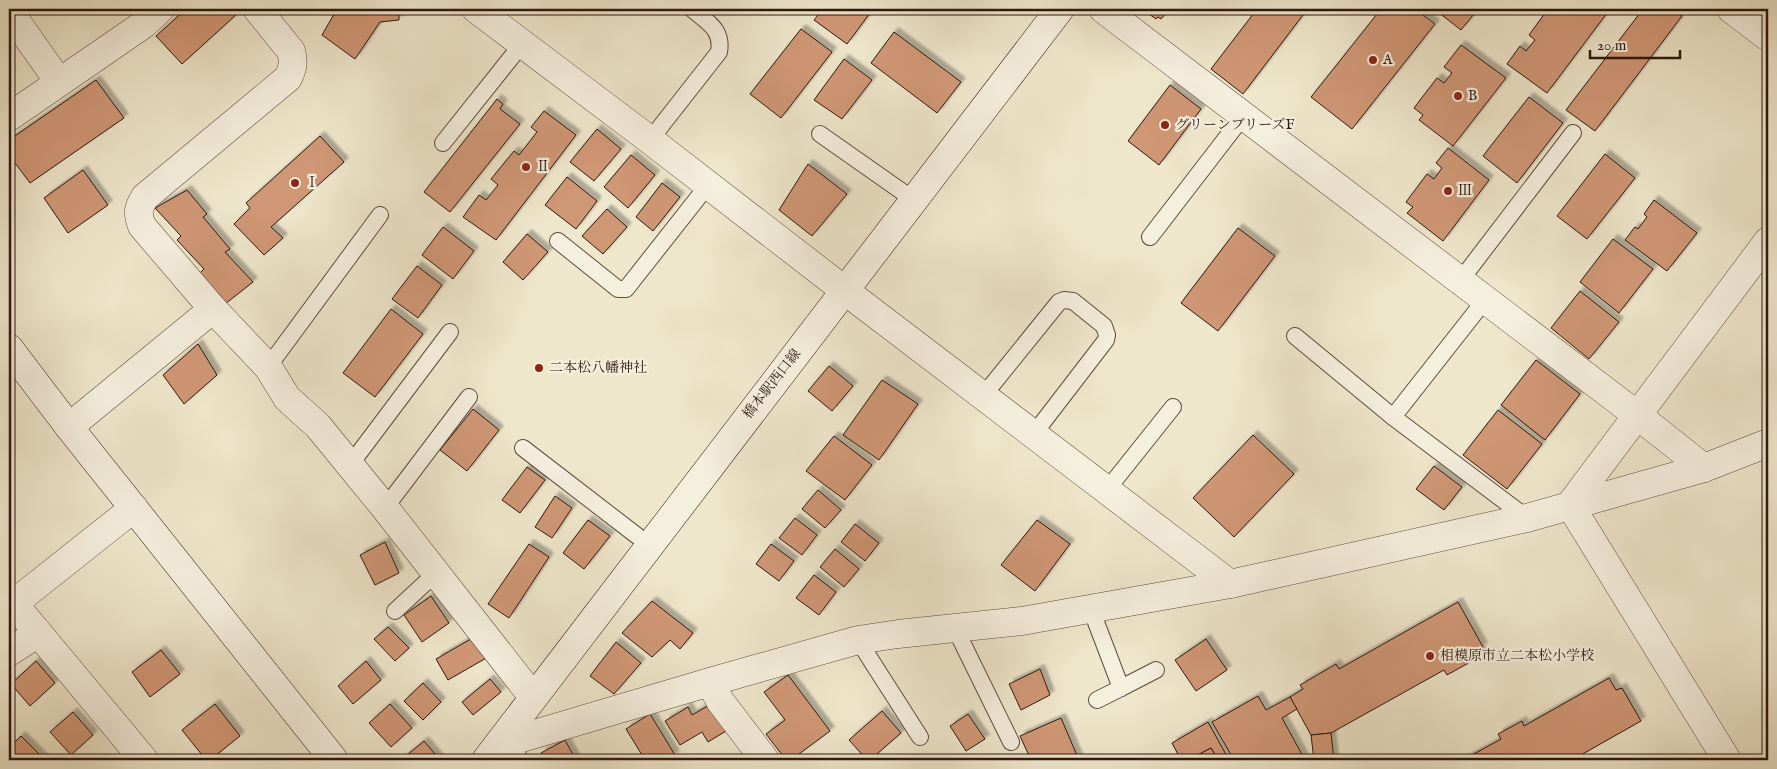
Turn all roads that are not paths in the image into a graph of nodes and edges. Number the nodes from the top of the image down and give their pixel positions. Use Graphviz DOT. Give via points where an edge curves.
graph roads {
  1 [pos="160,9"];
  2 [pos="257,9"];
  3 [pos="476,9"];
  4 [pos="692,9"];
  5 [pos="1060,9"];
  6 [pos="1103,9"];
  7 [pos="1732,9"];
  8 [pos="9,11"];
  9 [pos="1768,37"];
  10 [pos="522,44"];
  11 [pos="58,82"];
  12 [pos="1244,115"];
  13 [pos="9,117"];
  14 [pos="1573,133"];
  15 [pos="820,134"];
  16 [pos="650,140"];
  17 [pos="443,143"];
  18 [pos="708,185"];
  19 [pos="914,200"];
  20 [pos="380,215"];
  21 [pos="1150,237"];
  22 [pos="558,241"];
  23 [pos="1768,241"];
  24 [pos="1460,281"];
  25 [pos="845,290"];
  26 [pos="1485,300"];
  27 [pos="213,309"];
  28 [pos="450,332"];
  29 [pos="1296,336"];
  30 [pos="9,348"];
  31 [pos="268,367"];
  32 [pos="983,396"];
  33 [pos="469,398"];
  34 [pos="1173,407"];
  35 [pos="1637,416"];
  36 [pos="1393,417"];
  37 [pos="69,427"];
  38 [pos="1033,434"];
  39 [pos="1768,443"];
  40 [pos="523,448"];
  41 [pos="350,465"];
  42 [pos="1704,468"];
  43 [pos="1106,491"];
  44 [pos="1570,505"];
  45 [pos="134,508"];
  46 [pos="385,508"];
  47 [pos="1527,518"];
  48 [pos="649,545"];
  49 [pos="436,573"];
  50 [pos="1230,584"];
  51 [pos="11,601"];
  52 [pos="1091,609"];
  53 [pos="395,611"];
  54 [pos="954,628"];
  55 [pos="38,633"];
  56 [pos="858,640"];
  57 [pos="9,652"];
  58 [pos="1156,670"];
  59 [pos="710,682"];
  60 [pos="1121,688"];
  61 [pos="533,697"];
  62 [pos="1097,700"];
  63 [pos="920,736"];
  64 [pos="1011,742"];
  65 [pos="511,746"];
  66 [pos="144,760"];
  67 [pos="334,760"];
  68 [pos="486,760"];
  69 [pos="765,760"];
  70 [pos="1727,760"];
  1 -- 11 [label="street" via="144,24"];
  2 -- 27 [label="street" via="290,51 293,69 288,78 138,206 142,226"];
  3 -- 10 [label="street"];
  4 -- 16 [label="lane" via="714,27 721,42 719,52"];
  5 -- 19 [label="street, 橋本駅西口線"];
  6 -- 12 [label="street"];
  7 -- 9 [label="street"];
  8 -- 11 [label="street"];
  10 -- 16 [label="street"];
  10 -- 17 [label="lane"];
  11 -- 13 [label="street"];
  12 -- 21 [label="lane"];
  12 -- 24 [label="street"];
  14 -- 24 [label="lane"];
  15 -- 19 [label="lane"];
  16 -- 18 [label="street"];
  18 -- 22 [label="lane" via="626,289 618,289"];
  18 -- 25 [label="street"];
  19 -- 25 [label="street, 橋本駅西口線"];
  20 -- 31 [label="lane"];
  23 -- 35 [label="street"];
  24 -- 26 [label="street"];
  25 -- 32 [label="street"];
  25 -- 48 [label="street, 橋本駅西口線"];
  26 -- 35 [label="street"];
  26 -- 36 [label="lane"];
  27 -- 31 [label="street"];
  27 -- 37 [label="street"];
  28 -- 41 [label="lane"];
  29 -- 36 [label="lane"];
  30 -- 37 [label="street"];
  31 -- 41 [label="street" via="287,398 318,426"];
  32 -- 38 [label="street"];
  32 -- 38 [label="lane" via="1059,302 1073,301 1104,326 1106,340"];
  33 -- 46 [label="lane"];
  34 -- 43 [label="lane"];
  35 -- 42 [label="street"];
  35 -- 44 [label="street"];
  36 -- 47 [label="lane"];
  37 -- 45 [label="street"];
  38 -- 43 [label="street"];
  39 -- 42 [label="street"];
  40 -- 48 [label="lane"];
  41 -- 46 [label="street"];
  42 -- 44 [label="street"];
  43 -- 50 [label="street"];
  44 -- 47 [label="street"];
  44 -- 70 [label="street"];
  45 -- 51 [label="street"];
  45 -- 67 [label="street"];
  46 -- 49 [label="street"];
  47 -- 50 [label="street"];
  48 -- 61 [label="street, 橋本駅西口線"];
  49 -- 53 [label="lane"];
  49 -- 61 [label="street"];
  50 -- 52 [label="street"];
  51 -- 55 [label="street"];
  52 -- 54 [label="street"];
  52 -- 60 [label="lane"];
  54 -- 56 [label="street"];
  54 -- 64 [label="lane"];
  55 -- 57 [label="street"];
  55 -- 66 [label="street"];
  56 -- 59 [label="street"];
  56 -- 63 [label="lane"];
  58 -- 60 [label="lane"];
  59 -- 65 [label="street"];
  59 -- 69 [label="street"];
  60 -- 62 [label="lane"];
  61 -- 65 [label="street, 橋本駅西口線"];
  65 -- 68 [label="street, 橋本駅西口線"];
}
